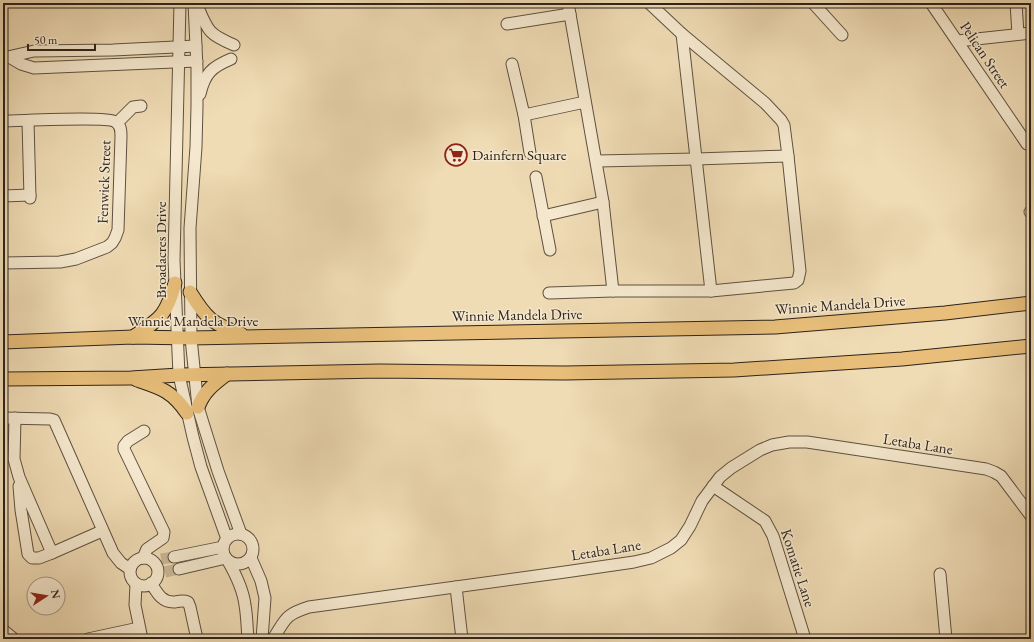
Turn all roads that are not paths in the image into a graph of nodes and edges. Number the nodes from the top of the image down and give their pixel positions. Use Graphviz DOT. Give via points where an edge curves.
graph roads {
  1 [pos="180,3"];
  2 [pos="195,3"];
  3 [pos="649,3"];
  4 [pos="813,3"];
  5 [pos="931,3"];
  6 [pos="1016,3"];
  7 [pos="569,8"];
  8 [pos="507,24"];
  9 [pos="1031,33"];
  10 [pos="682,34"];
  11 [pos="1018,34"];
  12 [pos="842,35"];
  13 [pos="958,41"];
  14 [pos="234,45"];
  15 [pos="196,46"];
  16 [pos="180,47"];
  17 [pos="113,50"];
  18 [pos="6,58"];
  19 [pos="231,59"];
  20 [pos="196,61"];
  21 [pos="180,62"];
  22 [pos="512,64"];
  23 [pos="113,66"];
  24 [pos="585,102"];
  25 [pos="141,106"];
  26 [pos="197,106"];
  27 [pos="524,115"];
  28 [pos="3,121"];
  29 [pos="28,121"];
  30 [pos="117,123"];
  31 [pos="1027,144"];
  32 [pos="530,153"];
  33 [pos="788,156"];
  34 [pos="696,159"];
  35 [pos="597,161"];
  36 [pos="536,177"];
  37 [pos="3,196"];
  38 [pos="603,202"];
  39 [pos="543,216"];
  40 [pos="550,250"];
  41 [pos="3,263"];
  42 [pos="175,283"];
  43 [pos="613,291"];
  44 [pos="711,291"];
  45 [pos="190,292"];
  46 [pos="549,293"];
  47 [pos="1031,303"];
  48 [pos="133,337"];
  49 [pos="248,337"];
  50 [pos="176,338"];
  51 [pos="191,338"];
  52 [pos="3,342"];
  53 [pos="1031,346"];
  54 [pos="179,374"];
  55 [pos="227,374"];
  56 [pos="194,375"];
  57 [pos="131,378"];
  58 [pos="3,379"];
  59 [pos="192,410"];
  60 [pos="3,418"];
  61 [pos="15,418"];
  62 [pos="144,432"];
  63 [pos="19,477"];
  64 [pos="713,486"];
  65 [pos="1031,516"];
  66 [pos="102,531"];
  67 [pos="241,534"];
  68 [pos="225,543"];
  69 [pos="52,553"];
  70 [pos="193,553"];
  71 [pos="174,557"];
  72 [pos="251,558"];
  73 [pos="152,559"];
  74 [pos="227,559"];
  75 [pos="196,565"];
  76 [pos="130,569"];
  77 [pos="179,569"];
  78 [pos="940,574"];
  79 [pos="158,577"];
  80 [pos="136,584"];
  81 [pos="456,587"];
  82 [pos="3,630"];
  83 [pos="140,634"];
  84 [pos="14,639"];
  85 [pos="88,639"];
  86 [pos="197,639"];
  87 [pos="248,639"];
  88 [pos="262,639"];
  89 [pos="273,639"];
  90 [pos="462,639"];
  91 [pos="805,639"];
  92 [pos="946,639"];
  1 -- 16 [label="street, Broadacres Drive"];
  2 -- 14 [label="street" via="212,34"];
  2 -- 15 [label="street, Broadacres Drive"];
  3 -- 10 [label="street"];
  4 -- 12 [label="street"];
  5 -- 13 [label="street, Pelican Street"];
  6 -- 11 [label="street"];
  7 -- 8 [label="street"];
  7 -- 24 [label="street"];
  9 -- 11 [label="street"];
  10 -- 33 [label="street" via="781,120"];
  10 -- 34 [label="street"];
  11 -- 13 [label="street"];
  13 -- 31 [label="street, Pelican Street"];
  15 -- 16 [label="street"];
  15 -- 20 [label="street, Broadacres Drive"];
  16 -- 17 [label="street"];
  16 -- 21 [label="street, Broadacres Drive"];
  17 -- 18 [label="street" via="20,53"];
  17 -- 23 [label="street"];
  18 -- 23 [label="street" via="34,68"];
  19 -- 26 [label="street" via="218,65 207,75"];
  20 -- 21 [label="street"];
  20 -- 26 [label="street, Broadacres Drive"];
  21 -- 23 [label="street"];
  21 -- 42 [label="street, Broadacres Drive"];
  22 -- 27 [label="street"];
  24 -- 27 [label="street"];
  24 -- 35 [label="street"];
  25 -- 30 [label="street" via="133,107"];
  26 -- 45 [label="street, Broadacres Drive" via="190,228"];
  27 -- 32 [label="street"];
  28 -- 29 [label="street, Fenwick Street"];
  29 -- 30 [label="street, Fenwick Street" via="103,119"];
  29 -- 37 [label="street" via="30,196"];
  30 -- 41 [label="street, Fenwick Street" via="121,136 118,230 112,244 68,261"];
  33 -- 34 [label="street"];
  33 -- 44 [label="street" via="800,271 798,280 789,284"];
  34 -- 35 [label="street"];
  34 -- 44 [label="street"];
  35 -- 38 [label="street"];
  36 -- 39 [label="street"];
  38 -- 39 [label="street"];
  38 -- 43 [label="street"];
  39 -- 40 [label="street"];
  42 -- 48 [label="main road" via="165,312"];
  42 -- 50 [label="street, Broadacres Drive"];
  43 -- 44 [label="street"];
  43 -- 46 [label="street"];
  45 -- 49 [label="main road" via="207,317 216,324"];
  45 -- 51 [label="street, Broadacres Drive"];
  47 -- 49 [label="main road, Winnie Mandela Drive" via="946,313 774,326"];
  48 -- 50 [label="main road, Winnie Mandela Drive"];
  48 -- 52 [label="main road, Winnie Mandela Drive"];
  49 -- 51 [label="main road, Winnie Mandela Drive"];
  50 -- 51 [label="main road, Winnie Mandela Drive"];
  50 -- 54 [label="street, Broadacres Drive"];
  51 -- 56 [label="street, Broadacres Drive"];
  53 -- 55 [label="main road" via="902,359 734,370"];
  54 -- 56 [label="main road"];
  54 -- 57 [label="main road"];
  54 -- 59 [label="street, Broadacres Drive"];
  55 -- 56 [label="main road"];
  55 -- 59 [label="main road" via="201,397"];
  56 -- 59 [label="street, Broadacres Drive"];
  57 -- 58 [label="main road"];
  57 -- 59 [label="main road" via="165,390"];
  59 -- 67 [label="street, Broadacres Drive"];
  59 -- 68 [label="street, Broadacres Drive" via="201,467"];
  60 -- 61 [label="street"];
  61 -- 63 [label="street" via="14,459"];
  61 -- 66 [label="street" via="54,420"];
  62 -- 73 [label="street" via="128,442 124,449 164,532 162,538 147,549"];
  63 -- 69 [label="street"];
  63 -- 69 [label="street" via="28,554 32,558 39,558"];
  64 -- 65 [label="street, Letaba Lane" via="731,468 760,450 772,445 799,441 986,469 1000,476"];
  64 -- 81 [label="street, Letaba Lane" via="681,540 651,558"];
  64 -- 91 [label="street, Komatie Lane" via="768,525"];
  66 -- 69 [label="street"];
  66 -- 76 [label="street" via="117,560"];
  67 -- 68 [label="street" via="233,534"];
  67 -- 72 [label="street" via="249,538 253,545"];
  68 -- 70 [label="street"];
  68 -- 74 [label="street"];
  70 -- 71 [label="street"];
  70 -- 75 [label="street"];
  72 -- 74 [label="street" via="238,565"];
  72 -- 88 [label="street" via="265,598"];
  73 -- 76 [label="street" via="134,562"];
  73 -- 79 [label="street"];
  74 -- 75 [label="street"];
  74 -- 87 [label="street" via="243,594"];
  75 -- 77 [label="street"];
  76 -- 80 [label="street" via="131,577"];
  78 -- 92 [label="street"];
  79 -- 80 [label="street" via="144,586"];
  79 -- 86 [label="street" via="160,597 166,601 188,602"];
  80 -- 83 [label="street" via="135,605"];
  81 -- 89 [label="street, Letaba Lane" via="309,606 287,617"];
  81 -- 90 [label="street"];
  82 -- 84 [label="street"];
  83 -- 85 [label="street"];
}
